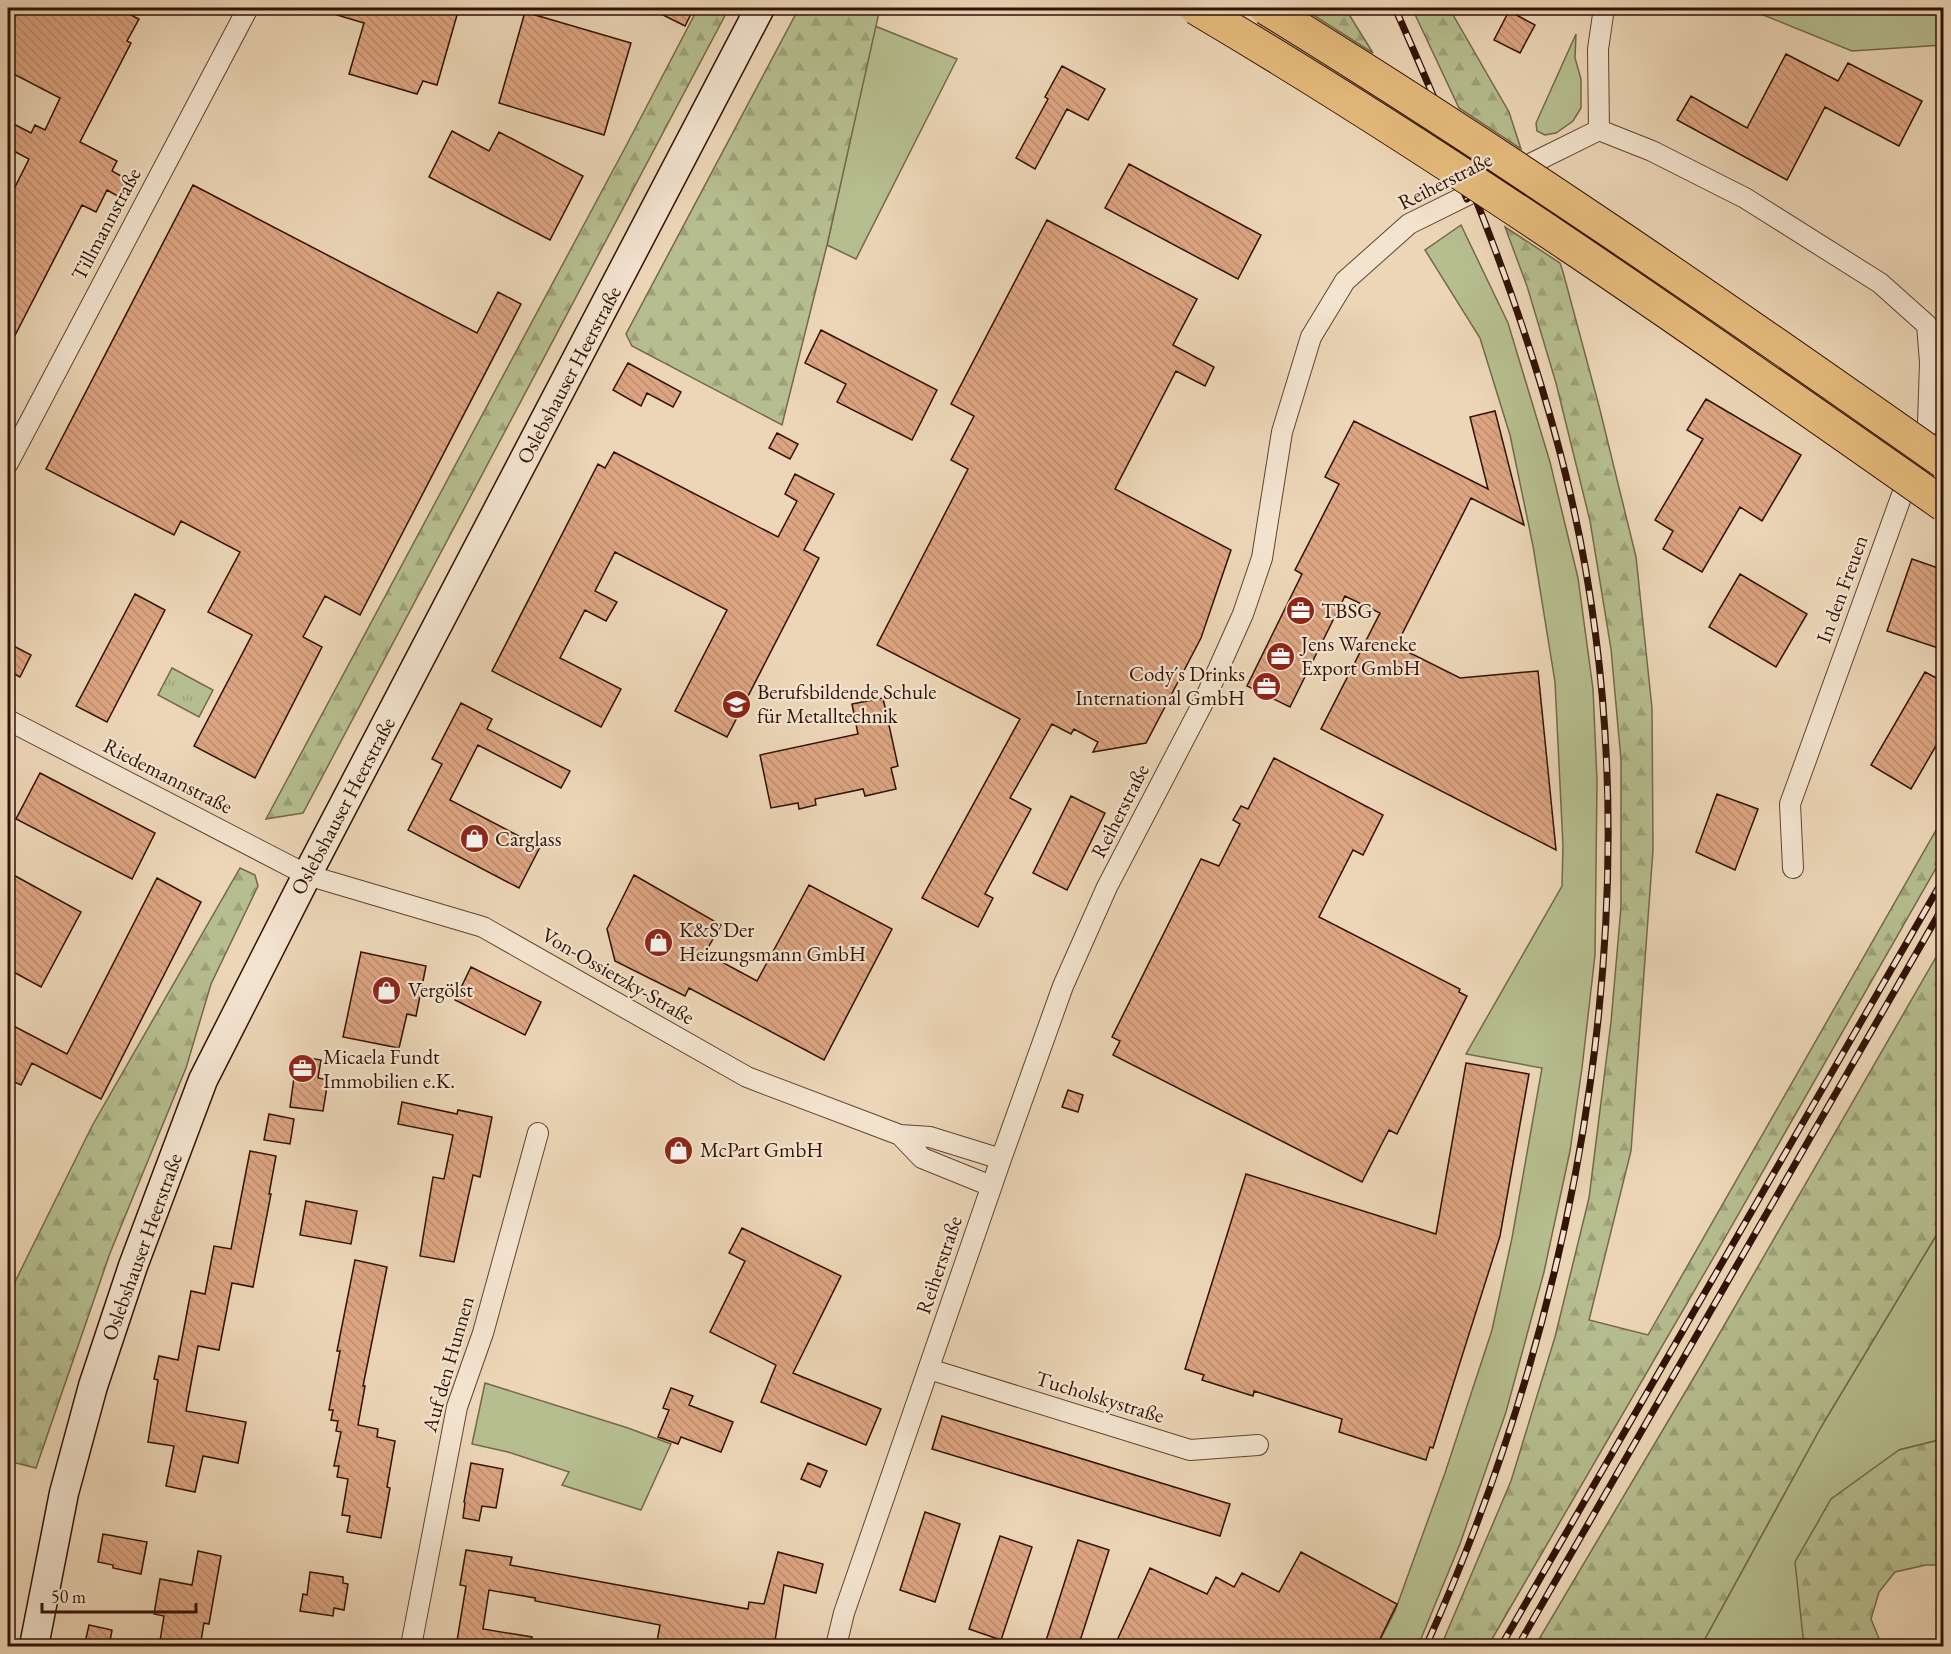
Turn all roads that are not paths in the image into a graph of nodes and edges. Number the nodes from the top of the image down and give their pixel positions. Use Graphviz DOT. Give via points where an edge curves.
graph roads {
  1 [pos="248,8"];
  2 [pos="760,8"];
  3 [pos="1196,8"];
  4 [pos="1266,8"];
  5 [pos="1604,8"];
  6 [pos="1599,130"];
  7 [pos="1935,323"];
  8 [pos="1944,462"];
  9 [pos="8,463"];
  10 [pos="1944,505"];
  11 [pos="8,720"];
  12 [pos="1793,868"];
  13 [pos="307,875"];
  14 [pos="538,1133"];
  15 [pos="900,1135"];
  16 [pos="1001,1159"];
  17 [pos="991,1186"];
  18 [pos="929,1369"];
  19 [pos="1258,1445"];
  20 [pos="34,1647"];
  21 [pos="411,1647"];
  22 [pos="836,1647"];
  1 -- 9 [label="street, Tillmannstraße"];
  2 -- 13 [label="main road, Oslebshauser Heerstraße"];
  3 -- 10 [label="highway, bridge" via="1296,67 1462,175"];
  4 -- 8 [label="highway, bridge" via="1475,141"];
  5 -- 6 [label="street" via="1598,49"];
  6 -- 7 [label="street, In den Freuen" via="1652,151 1745,198 1880,283"];
  6 -- 16 [label="street, Reiherstraße" via="1409,225 1345,281 1311,337 1282,432 1262,558 1243,614 1067,976"];
  7 -- 12 [label="street, In den Freuen" via="1928,423 1790,804"];
  11 -- 13 [label="street, Riedemannstraße"];
  13 -- 15 [label="street, Von-Ossietzky-Straße" via="483,927 747,1077"];
  13 -- 20 [label="main road, Oslebshauser Heerstraße" via="202,1080 134,1266 93,1386 64,1493"];
  14 -- 21 [label="street, Auf den Hunnen" via="483,1333 457,1407"];
  15 -- 16 [label="street, Von-Ossietzky-Straße" via="930,1137"];
  15 -- 17 [label="street, Von-Ossietzky-Straße" via="922,1158"];
  16 -- 17 [label="street, Reiherstraße"];
  17 -- 18 [label="street, Reiherstraße"];
  18 -- 19 [label="street, Tucholskystraße" via="1190,1450"];
  18 -- 22 [label="street, Reiherstraße" via="844,1613"];
}
